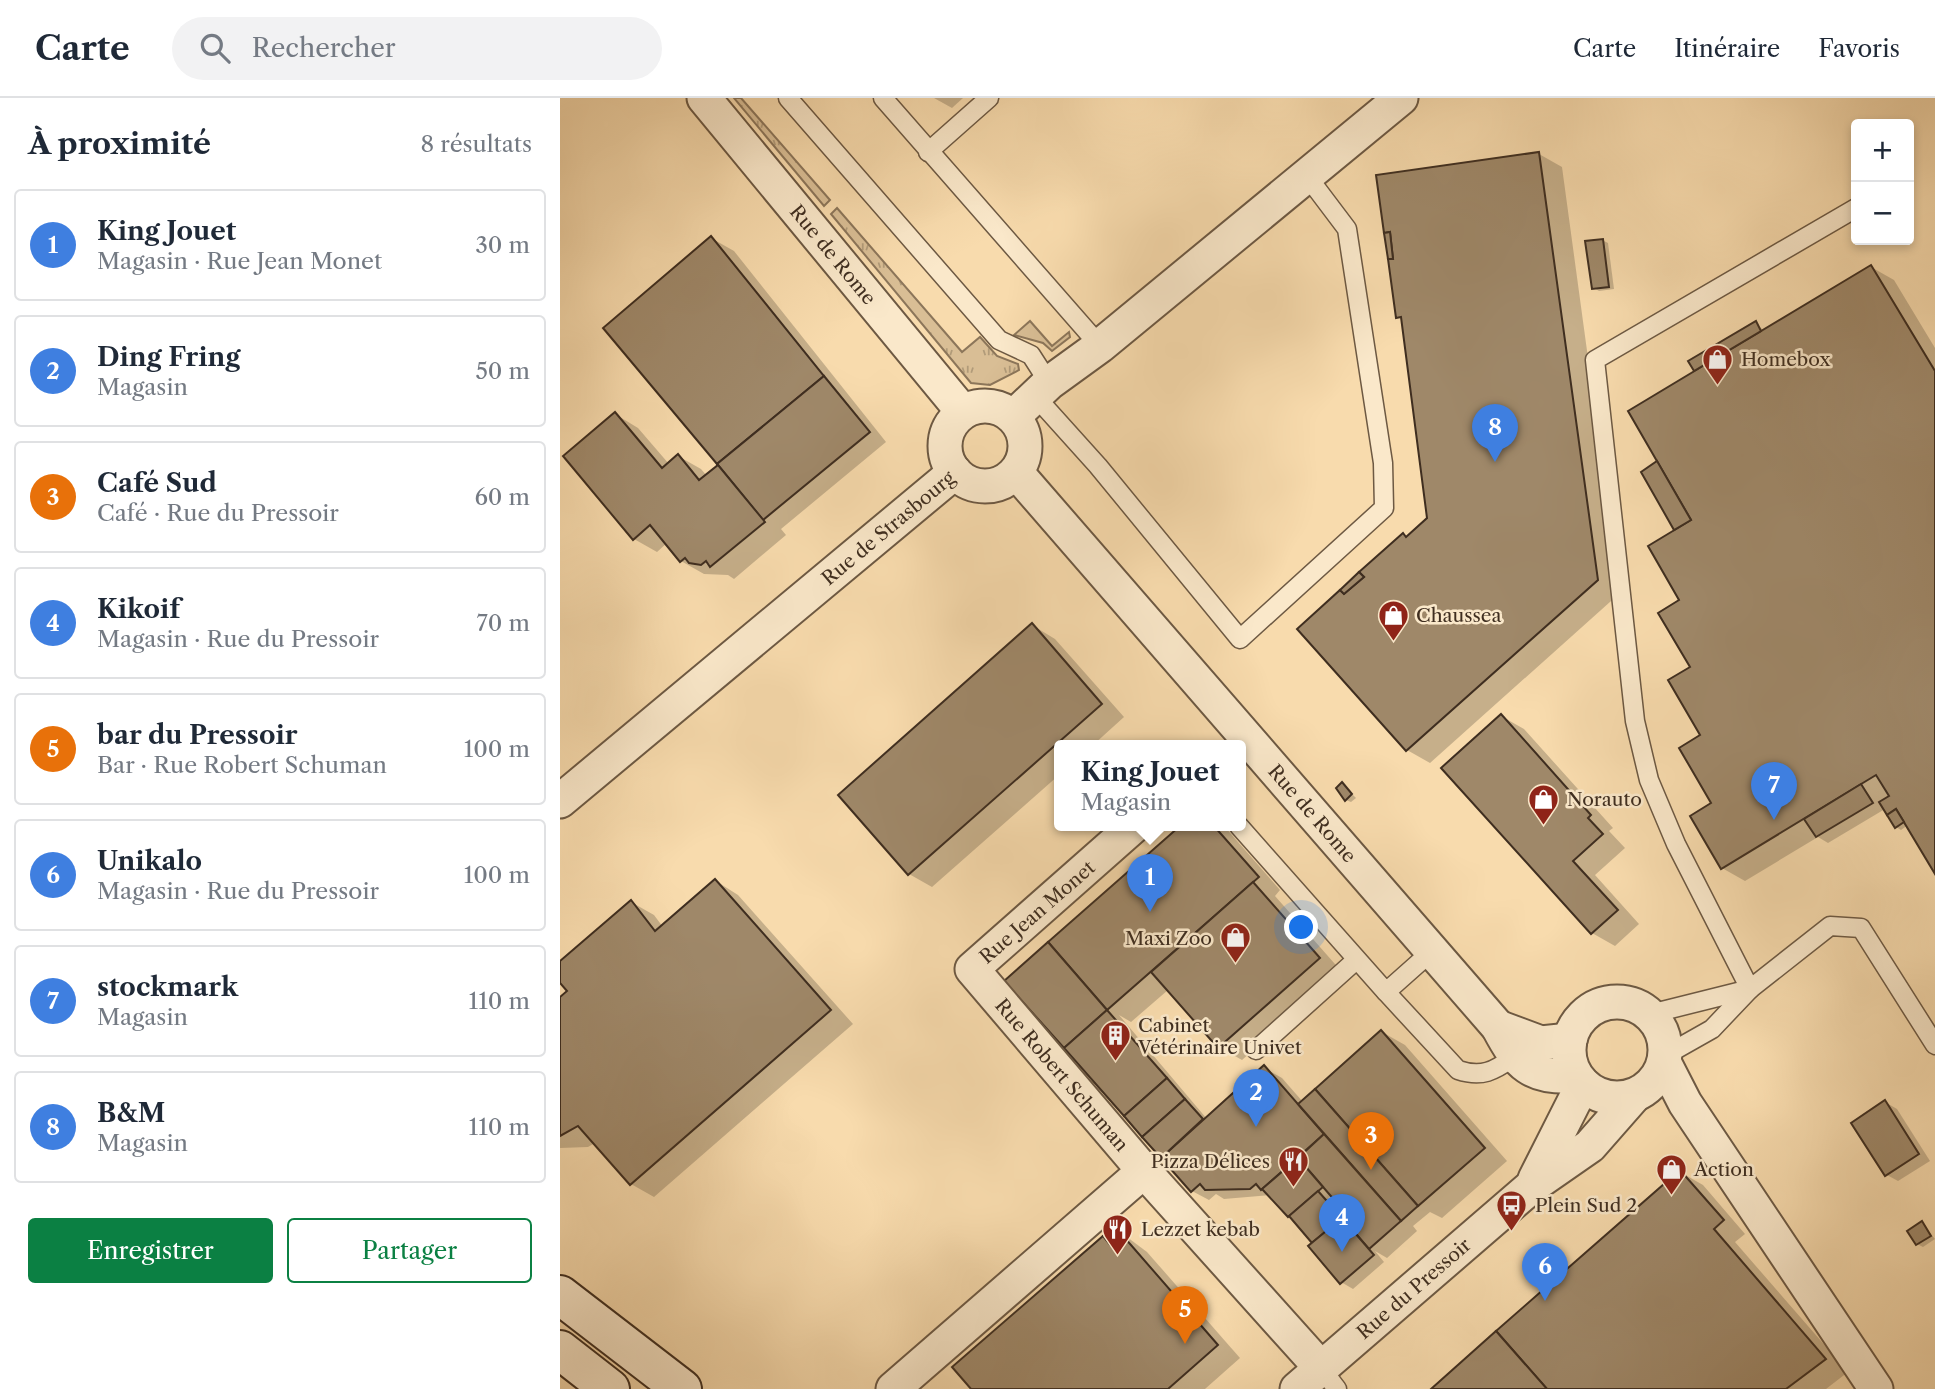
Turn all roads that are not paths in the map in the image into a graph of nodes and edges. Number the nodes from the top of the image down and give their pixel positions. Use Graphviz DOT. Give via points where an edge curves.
graph roads {
  1 [pos="704,98"];
  2 [pos="788,98"];
  3 [pos="883,98"];
  4 [pos="989,98"];
  5 [pos="1401,98"];
  6 [pos="928,152"];
  7 [pos="1307,176"];
  8 [pos="1851,211"];
  9 [pos="1100,346"];
  10 [pos="1032,399"];
  11 [pos="963,412"];
  12 [pos="955,472"];
  13 [pos="1016,472"];
  14 [pos="1232,739"];
  15 [pos="1246,754"];
  16 [pos="560,801"];
  17 [pos="1128,831"];
  18 [pos="1243,831"];
  19 [pos="1431,951"];
  20 [pos="1355,961"];
  21 [pos="972,970"];
  22 [pos="1750,989"];
  23 [pos="1386,992"];
  24 [pos="1650,1014"];
  25 [pos="1498,1027"];
  26 [pos="1570,1040"];
  27 [pos="1935,1045"];
  28 [pos="1256,1050"];
  29 [pos="1514,1058"];
  30 [pos="1653,1076"];
  31 [pos="1579,1080"];
  32 [pos="1144,1171"];
  33 [pos="1531,1187"];
  34 [pos="560,1295"];
  35 [pos="560,1350"];
  36 [pos="1318,1382"];
  37 [pos="610,1389"];
  38 [pos="682,1389"];
  39 [pos="893,1389"];
  40 [pos="1876,1389"];
  1 -- 11 [label="street, Rue de Rome"];
  2 -- 10 [label="lane" via="999,340 1034,358"];
  3 -- 6 [label="lane"];
  4 -- 6 [label="lane"];
  5 -- 7 [label="street"];
  6 -- 9 [label="lane"];
  7 -- 9 [label="street"];
  7 -- 10 [label="lane" via="1347,229 1383,463 1384,508 1240,639 1098,467"];
  8 -- 22 [label="lane" via="1594,360 1635,720 1646,768 1676,844"];
  9 -- 10 [label="street"];
  10 -- 11 [label="street"];
  10 -- 13 [label="street" via="1024,457"];
  11 -- 12 [label="street" via="952,422 944,444"];
  12 -- 13 [label="street, Rue de Strasbourg" via="968,484 981,486 994,486"];
  12 -- 16 [label="street, Rue de Strasbourg"];
  13 -- 14 [label="street, Rue de Rome"];
  15 -- 19 [label="street, Rue de Rome"];
  17 -- 21 [label="street, Rue Jean Monet"];
  18 -- 20 [label="lane"];
  19 -- 23 [label="lane"];
  19 -- 25 [label="street, Rue de Rome"];
  20 -- 23 [label="lane"];
  20 -- 28 [label="lane"];
  21 -- 32 [label="street, Rue Robert Schuman"];
  22 -- 24 [label="lane"];
  22 -- 27 [label="lane" via="1830,926 1861,928"];
  22 -- 30 [label="lane" via="1712,1029"];
  23 -- 29 [label="lane" via="1458,1070 1474,1075 1492,1072"];
  24 -- 26 [label="street" via="1629,1003 1599,1005 1585,1014"];
  24 -- 30 [label="street" via="1663,1033"];
  25 -- 26 [label="street, Rue de Rome" via="1541,1043"];
  25 -- 29 [label="street, Rue de Rome"];
  26 -- 31 [label="street" via="1569,1052"];
  29 -- 31 [label="street" via="1549,1078"];
  30 -- 31 [label="street" via="1617,1099 1601,1096"];
  30 -- 33 [label="street, Rue du Pressoir" via="1590,1146"];
  30 -- 40 [label="street" via="1685,1103"];
  31 -- 33 [label="street, Rue du Pressoir" via="1562,1132"];
  32 -- 36 [label="street, Rue Robert Schuman"];
  32 -- 39 [label="street"];
  33 -- 36 [label="street, Rue du Pressoir"];
  34 -- 38 [label="street"];
  35 -- 37 [label="street"];
}
